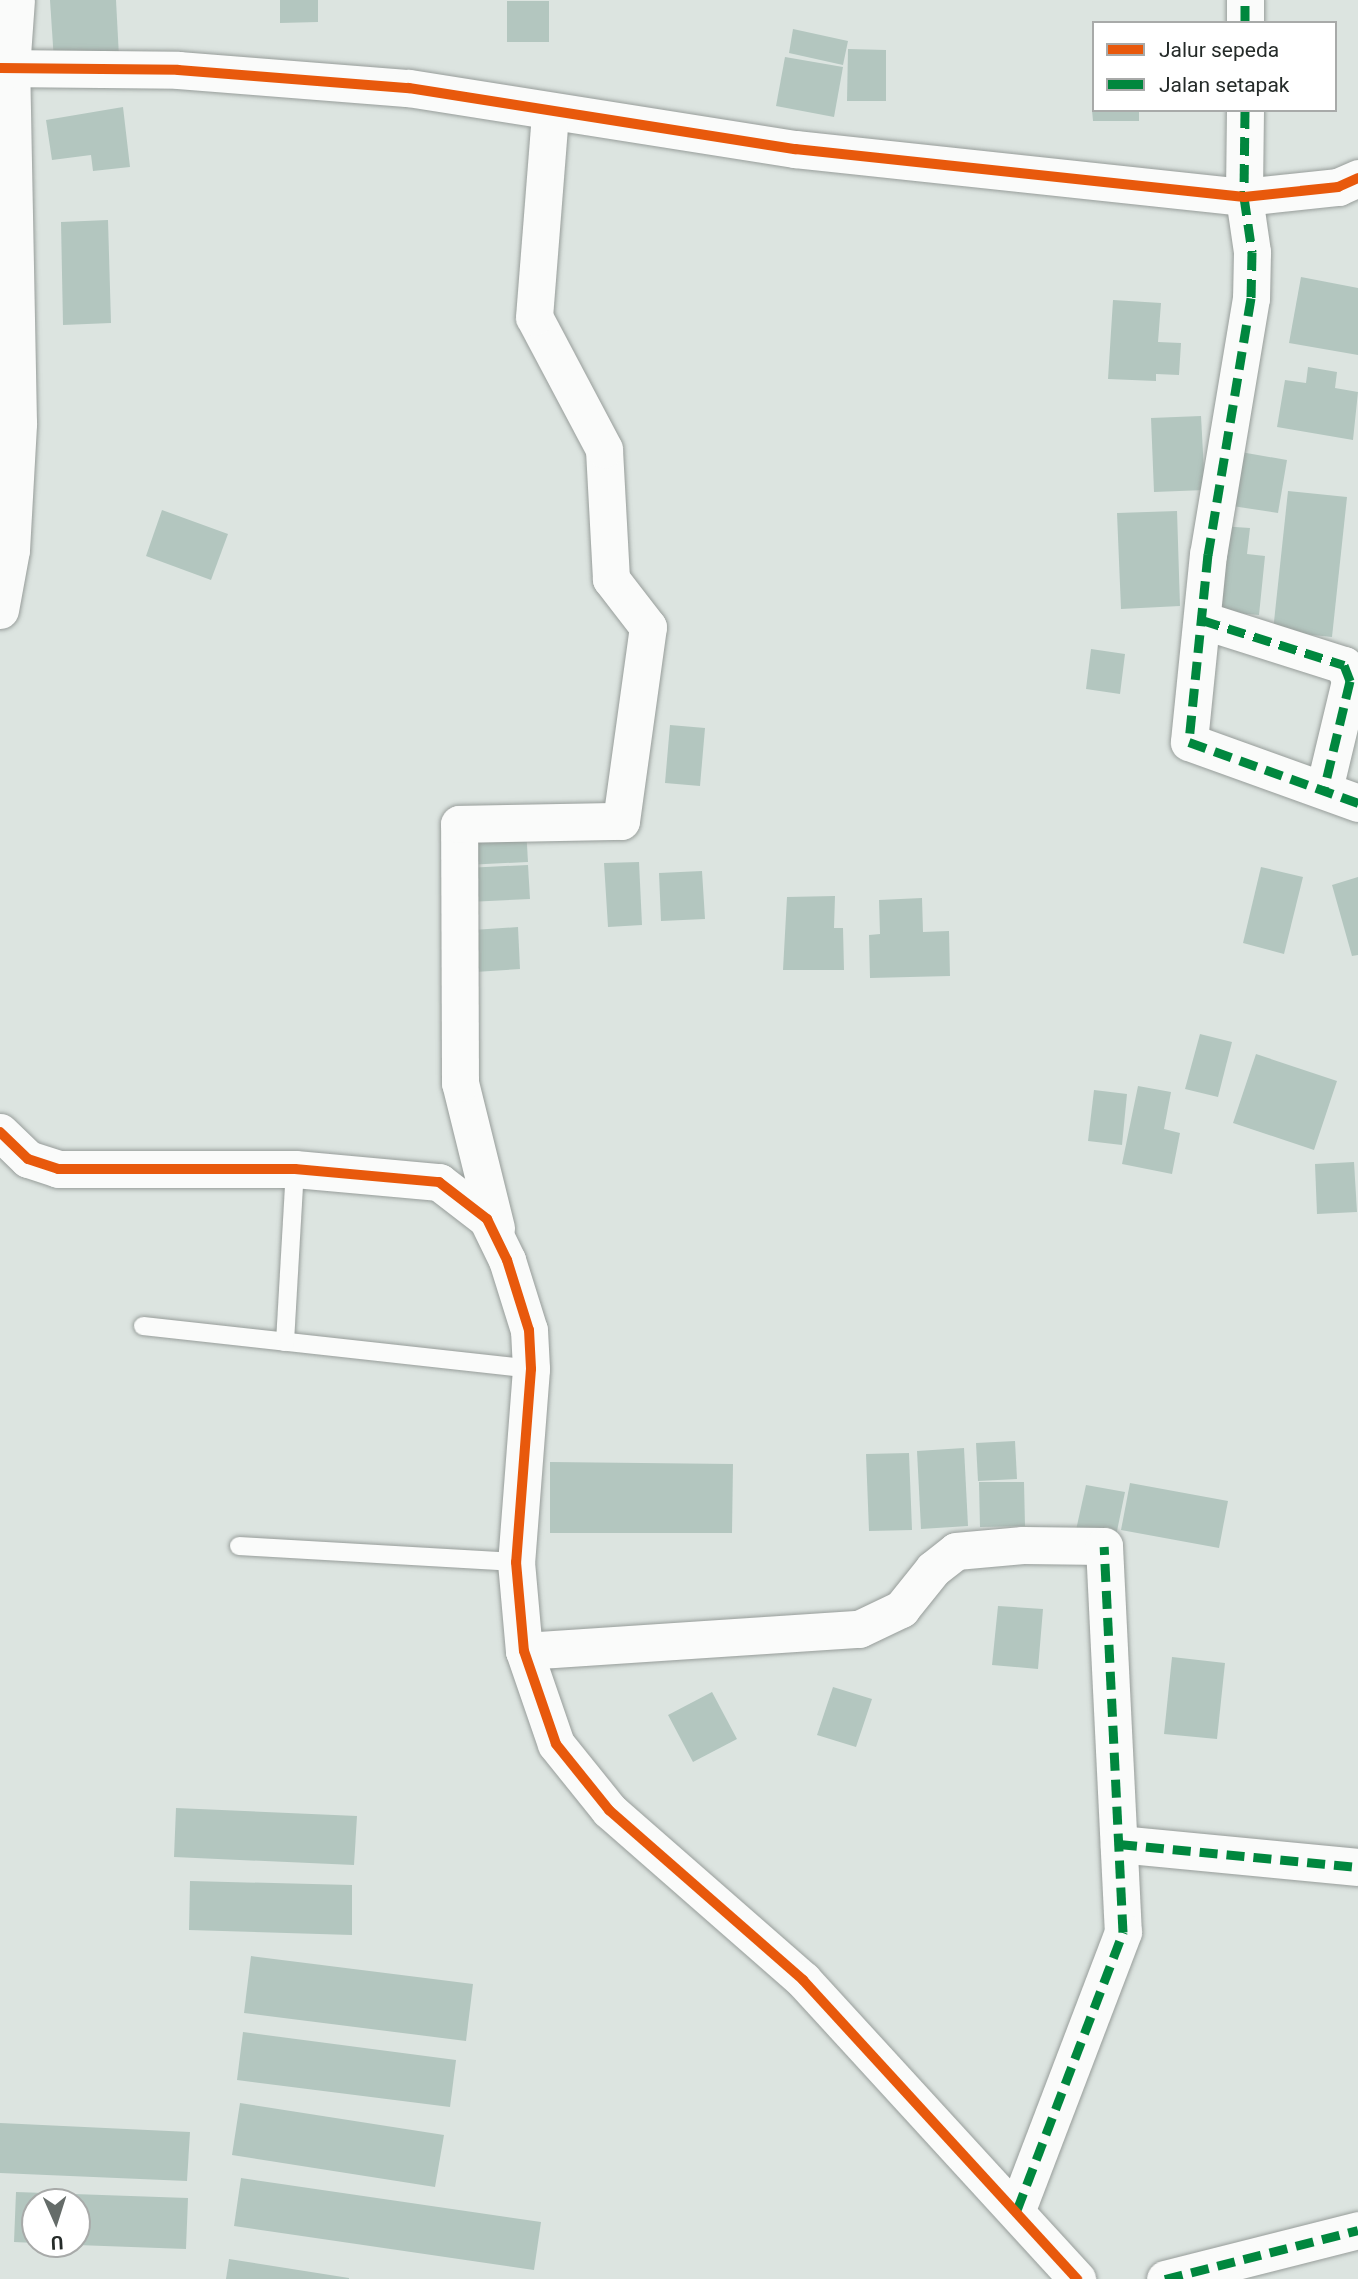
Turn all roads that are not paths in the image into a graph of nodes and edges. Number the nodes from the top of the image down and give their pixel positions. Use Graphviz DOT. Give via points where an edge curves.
graph roads {
  1 [pos="16,0"];
  2 [pos="1245,0"];
  3 [pos="1245,21"];
  4 [pos="6,69"];
  5 [pos="550,112"];
  6 [pos="1245,112"];
  7 [pos="1358,178"];
  8 [pos="1244,198"];
  9 [pos="0,610"];
  10 [pos="1202,620"];
  11 [pos="1324,789"];
  12 [pos="1358,803"];
  13 [pos="0,1132"];
  14 [pos="295,1169"];
  15 [pos="498,1237"];
  16 [pos="143,1326"];
  17 [pos="285,1342"];
  18 [pos="531,1369"];
  19 [pos="239,1546"];
  20 [pos="516,1562"];
  21 [pos="524,1651"];
  22 [pos="1119,1844"];
  23 [pos="1358,1867"];
  24 [pos="1017,2210"];
  25 [pos="1358,2230"];
  26 [pos="1077,2279"];
  27 [pos="1165,2279"];
  1 -- 4 [label="street"];
  2 -- 3 [label="street"];
  4 -- 5 [label="street" via="178,71 410,88"];
  4 -- 9 [label="street" via="18,423 11,550"];
  5 -- 8 [label="street" via="795,149"];
  5 -- 15 [label="street" via="534,317 604,449 611,579 648,627 621,821 459,824 460,1083"];
  6 -- 8 [label="street"];
  7 -- 8 [label="street" via="1338,187"];
  8 -- 10 [label="street" via="1252,252 1247,338 1210,540"];
  10 -- 11 [label="street" via="1189,742"];
  10 -- 11 [label="street" via="1344,665 1350,681"];
  11 -- 12 [label="street"];
  13 -- 14 [label="street" via="28,1159 58,1169"];
  14 -- 15 [label="street" via="439,1182 473,1204"];
  14 -- 17 [label="lane"];
  15 -- 18 [label="street" via="526,1319"];
  16 -- 17 [label="lane"];
  17 -- 18 [label="lane"];
  18 -- 20 [label="street"];
  19 -- 20 [label="lane"];
  20 -- 21 [label="street"];
  21 -- 22 [label="street" via="859,1629 901,1609 933,1569 956,1551 1023,1545 1104,1546"];
  21 -- 24 [label="street" via="556,1744 610,1810 803,1980"];
  22 -- 23 [label="street"];
  22 -- 24 [label="street" via="1123,1932"];
  24 -- 26 [label="street"];
  25 -- 27 [label="street"];
}
